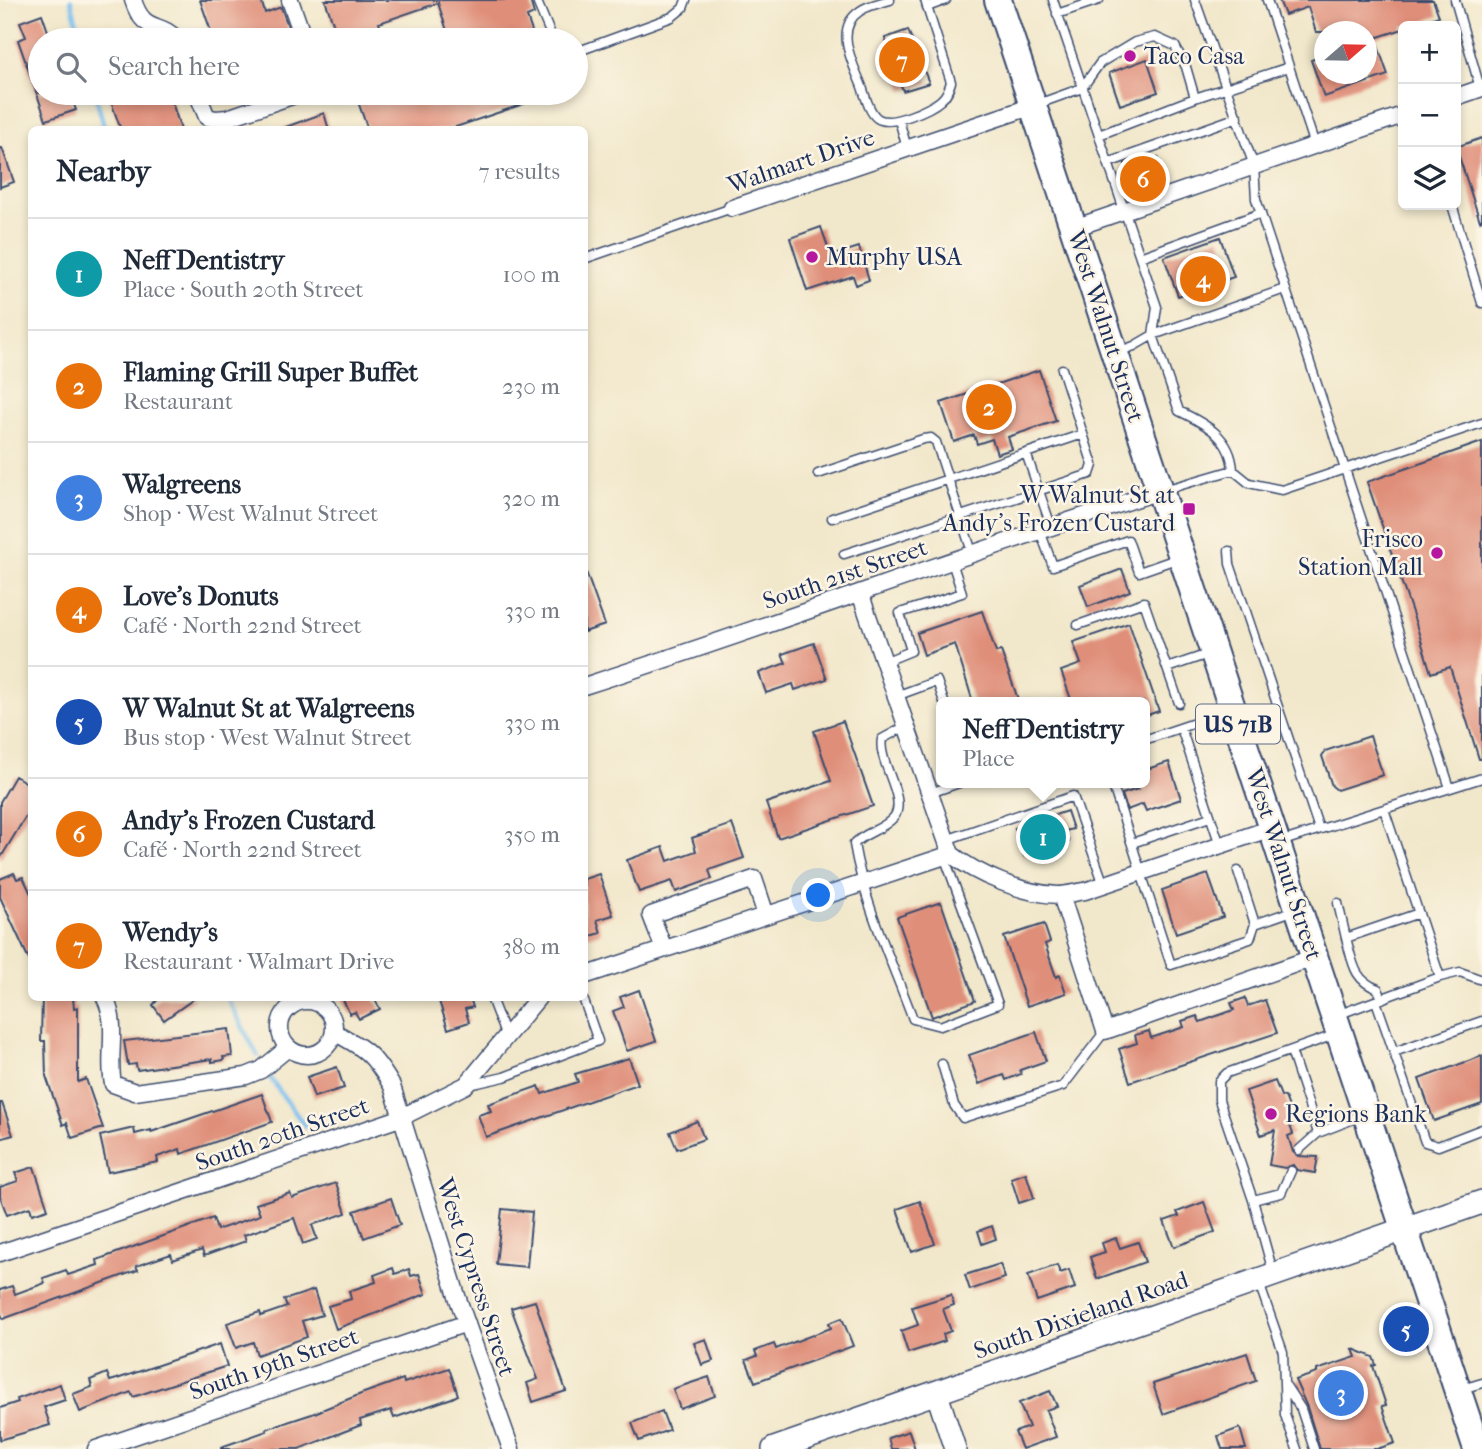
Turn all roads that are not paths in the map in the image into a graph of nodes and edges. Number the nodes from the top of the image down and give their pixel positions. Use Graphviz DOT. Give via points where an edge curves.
graph roads {
  1 [pos="133,0"];
  2 [pos="290,0"];
  3 [pos="686,0"];
  4 [pos="890,0"];
  5 [pos="946,0"];
  6 [pos="998,0"];
  7 [pos="1053,0"];
  8 [pos="1099,0"];
  9 [pos="1195,0"];
  10 [pos="1267,0"];
  11 [pos="1455,0"];
  12 [pos="926,3"];
  13 [pos="538,4"];
  14 [pos="1057,15"];
  15 [pos="159,28"];
  16 [pos="300,28"];
  17 [pos="548,28"];
  18 [pos="588,48"];
  19 [pos="1289,67"];
  20 [pos="1082,88"];
  21 [pos="1228,88"];
  22 [pos="1481,88"];
  23 [pos="1461,95"];
  24 [pos="1195,98"];
  25 [pos="202,105"];
  26 [pos="265,105"];
  27 [pos="1033,106"];
  28 [pos="1238,117"];
  29 [pos="1398,117"];
  30 [pos="899,120"];
  31 [pos="1099,135"];
  32 [pos="1315,145"];
  33 [pos="907,148"];
  34 [pos="1108,163"];
  35 [pos="1254,166"];
  36 [pos="732,208"];
  37 [pos="1454,210"];
  38 [pos="1125,211"];
  39 [pos="1261,213"];
  40 [pos="1074,228"];
  41 [pos="1140,257"];
  42 [pos="588,258"];
  43 [pos="1285,289"];
  44 [pos="1482,303"];
  45 [pos="1153,335"];
  46 [pos="1115,354"];
  47 [pos="1062,369"];
  48 [pos="1482,423"];
  49 [pos="1083,434"];
  50 [pos="1026,453"];
  51 [pos="1344,469"];
  52 [pos="1233,470"];
  53 [pos="818,474"];
  54 [pos="948,480"];
  55 [pos="1038,491"];
  56 [pos="1160,491"];
  57 [pos="960,516"];
  58 [pos="832,518"];
  59 [pos="1045,528"];
  60 [pos="1229,551"];
  61 [pos="844,554"];
  62 [pos="973,555"];
  63 [pos="1182,557"];
  64 [pos="952,562"];
  65 [pos="860,593"];
  66 [pos="1077,625"];
  67 [pos="1214,652"];
  68 [pos="884,662"];
  69 [pos="1167,668"];
  70 [pos="588,685"];
  71 [pos="895,696"];
  72 [pos="942,697"];
  73 [pos="1179,703"];
  74 [pos="1233,710"];
  75 [pos="906,726"];
  76 [pos="1181,728"];
  77 [pos="1150,738"];
  78 [pos="1482,778"];
  79 [pos="944,788"];
  80 [pos="1114,788"];
  81 [pos="1450,788"];
  82 [pos="930,793"];
  83 [pos="1384,809"];
  84 [pos="1210,817"];
  85 [pos="1319,829"];
  86 [pos="1275,836"];
  87 [pos="1132,843"];
  88 [pos="1220,845"];
  89 [pos="947,850"];
  90 [pos="1238,871"];
  91 [pos="1141,872"];
  92 [pos="863,883"];
  93 [pos="1104,885"];
  94 [pos="1061,895"];
  95 [pos="1338,903"];
  96 [pos="1299,909"];
  97 [pos="1419,913"];
  98 [pos="766,915"];
  99 [pos="1255,924"];
  100 [pos="1346,938"];
  101 [pos="664,949"];
  102 [pos="1315,957"];
  103 [pos="588,975"];
  104 [pos="1440,976"];
  105 [pos="1482,980"];
  106 [pos="1379,1000"];
  107 [pos="107,1001"];
  108 [pos="304,1001"];
  109 [pos="312,1001"];
  110 [pos="492,1001"];
  111 [pos="536,1001"];
  112 [pos="584,1001"];
  113 [pos="1482,1021"];
  114 [pos="1337,1024"];
  115 [pos="1105,1031"];
  116 [pos="334,1032"];
  117 [pos="506,1037"];
  118 [pos="288,1048"];
  119 [pos="1291,1051"];
  120 [pos="1394,1052"];
  121 [pos="942,1064"];
  122 [pos="466,1085"];
  123 [pos="1367,1114"];
  124 [pos="400,1118"];
  125 [pos="1482,1129"];
  126 [pos="1318,1133"];
  127 [pos="1298,1150"];
  128 [pos="1291,1171"];
  129 [pos="1253,1200"];
  130 [pos="1482,1202"];
  131 [pos="1405,1228"];
  132 [pos="0,1253"];
  133 [pos="1266,1277"];
  134 [pos="467,1323"];
  135 [pos="1284,1383"];
  136 [pos="1470,1387"];
  137 [pos="937,1394"];
  138 [pos="1473,1446"];
  139 [pos="96,1449"];
  140 [pos="510,1449"];
  141 [pos="774,1449"];
  142 [pos="955,1449"];
  143 [pos="1297,1449"];
  144 [pos="1314,1449"];
  1 -- 15 [label="street" via="146,24"];
  2 -- 16 [label="street"];
  3 -- 18 [label="lane" via="673,17"];
  4 -- 30 [label="lane" via="862,9 845,29 870,108 876,118"];
  5 -- 12 [label="lane"];
  6 -- 27 [label="main road, West Walnut Street / US 71B"];
  7 -- 14 [label="lane"];
  8 -- 14 [label="lane"];
  9 -- 21 [label="lane"];
  10 -- 19 [label="lane"];
  11 -- 22 [label="lane"];
  12 -- 30 [label="lane" via="951,82 939,103"];
  13 -- 17 [label="lane"];
  14 -- 20 [label="lane"];
  19 -- 21 [label="lane"];
  19 -- 32 [label="lane"];
  20 -- 24 [label="lane" via="1100,63 1135,42 1155,37 1175,46"];
  20 -- 27 [label="lane"];
  20 -- 31 [label="lane"];
  21 -- 24 [label="lane"];
  21 -- 28 [label="lane"];
  22 -- 23 [label="street"];
  24 -- 31 [label="lane"];
  25 -- 26 [label="street" via="207,117 216,119"];
  27 -- 33 [label="street, Walmart Drive"];
  27 -- 40 [label="main road, West Walnut Street / US 71B"];
  28 -- 34 [label="lane"];
  28 -- 35 [label="lane"];
  29 -- 32 [label="street"];
  30 -- 33 [label="lane"];
  31 -- 34 [label="lane"];
  32 -- 35 [label="street"];
  33 -- 36 [label="street, Walmart Drive"];
  34 -- 38 [label="lane"];
  35 -- 38 [label="street"];
  35 -- 39 [label="lane"];
  36 -- 42 [label="lane, Walmart Drive"];
  37 -- 44 [label="lane"];
  38 -- 40 [label="street"];
  38 -- 41 [label="lane"];
  39 -- 41 [label="lane"];
  39 -- 43 [label="lane"];
  40 -- 46 [label="main road, West Walnut Street / US 71B"];
  41 -- 45 [label="lane" via="1157,307"];
  43 -- 45 [label="lane"];
  43 -- 51 [label="lane"];
  45 -- 46 [label="lane"];
  45 -- 52 [label="lane" via="1179,411 1204,422 1219,437 1232,454"];
  46 -- 56 [label="main road, West Walnut Street / US 71B"];
  47 -- 49 [label="lane"];
  48 -- 51 [label="lane"];
  49 -- 50 [label="lane"];
  49 -- 55 [label="lane" via="1093,465 1090,474"];
  50 -- 54 [label="lane"];
  50 -- 55 [label="lane"];
  51 -- 52 [label="lane" via="1282,490 1249,483"];
  51 -- 81 [label="lane"];
  52 -- 56 [label="lane"];
  53 -- 54 [label="lane" via="931,438"];
  54 -- 57 [label="lane"];
  54 -- 58 [label="lane"];
  55 -- 57 [label="lane"];
  55 -- 59 [label="lane"];
  56 -- 59 [label="street, South 21st Street"];
  56 -- 63 [label="main road, West Walnut Street / US 71B"];
  57 -- 61 [label="lane"];
  57 -- 62 [label="lane"];
  59 -- 62 [label="street, South 21st Street"];
  59 -- 63 [label="lane" via="1054,566 1128,540 1139,572"];
  60 -- 85 [label="lane"];
  62 -- 64 [label="street, South 21st Street"];
  63 -- 67 [label="main road, West Walnut Street / US 71B"];
  64 -- 65 [label="street, South 21st Street"];
  64 -- 68 [label="lane" via="962,593 900,613 911,651"];
  65 -- 68 [label="street"];
  65 -- 70 [label="street, South 21st Street"];
  66 -- 69 [label="lane" via="1144,602"];
  67 -- 69 [label="lane"];
  67 -- 74 [label="main road, West Walnut Street / US 71B"];
  68 -- 71 [label="street"];
  69 -- 73 [label="lane"];
  71 -- 72 [label="lane" via="937,681"];
  71 -- 75 [label="street"];
  74 -- 76 [label="lane"];
  74 -- 86 [label="main road, West Walnut Street / US 71B"];
  75 -- 82 [label="street"];
  75 -- 92 [label="lane" via="882,738 880,748 898,804 896,815 882,828 854,844"];
  76 -- 77 [label="lane"];
  76 -- 84 [label="lane"];
  78 -- 81 [label="lane"];
  79 -- 82 [label="lane"];
  80 -- 87 [label="lane"];
  81 -- 83 [label="lane"];
  82 -- 89 [label="street"];
  83 -- 85 [label="lane"];
  83 -- 97 [label="lane"];
  84 -- 87 [label="lane"];
  84 -- 88 [label="lane"];
  85 -- 86 [label="lane"];
  86 -- 88 [label="street"];
  86 -- 96 [label="main road, West Walnut Street / US 71B"];
  87 -- 91 [label="lane"];
  88 -- 91 [label="street"];
  89 -- 92 [label="street"];
  89 -- 92 [label="lane" via="998,1004 940,1026 913,1018"];
  89 -- 93 [label="lane" via="1073,796"];
  89 -- 94 [label="street" via="975,871 1043,894"];
  90 -- 99 [label="lane"];
  91 -- 93 [label="street"];
  91 -- 99 [label="lane" via="1171,965 1250,939"];
  92 -- 98 [label="street"];
  93 -- 94 [label="street"];
  94 -- 115 [label="street"];
  95 -- 100 [label="lane"];
  96 -- 99 [label="lane"];
  96 -- 102 [label="main road, West Walnut Street / US 71B"];
  97 -- 100 [label="lane"];
  97 -- 104 [label="lane"];
  98 -- 101 [label="street"];
  98 -- 101 [label="street" via="754,879 651,915"];
  100 -- 106 [label="lane" via="1357,974 1365,985 1378,989"];
  101 -- 103 [label="street"];
  102 -- 114 [label="main road, West Walnut Street / US 71B"];
  102 -- 115 [label="street"];
  104 -- 105 [label="lane" via="1460,972"];
  104 -- 106 [label="lane"];
  106 -- 114 [label="lane"];
  106 -- 120 [label="lane"];
  107 -- 118 [label="street" via="113,1033 109,1068 113,1084 135,1092 246,1076"];
  108 -- 118 [label="street" via="291,1007 280,1022"];
  109 -- 116 [label="street" via="325,1008"];
  110 -- 117 [label="lane"];
  111 -- 117 [label="street, South 20th Street"];
  112 -- 122 [label="lane" via="598,1041 504,1077"];
  113 -- 120 [label="lane"];
  114 -- 119 [label="lane"];
  114 -- 123 [label="main road, West Walnut Street / US 71B"];
  115 -- 121 [label="lane" via="1063,1086 962,1118"];
  116 -- 118 [label="street" via="320,1053 303,1055"];
  116 -- 124 [label="street, West Cypress Street" via="367,1049 379,1064 392,1086"];
  117 -- 122 [label="street, South 20th Street"];
  119 -- 126 [label="lane"];
  119 -- 129 [label="lane" via="1227,1073 1219,1081 1219,1100"];
  120 -- 125 [label="lane" via="1425,1142 1438,1146"];
  122 -- 124 [label="street, South 20th Street"];
  123 -- 126 [label="lane"];
  123 -- 131 [label="main road, West Walnut Street / US 71B"];
  124 -- 132 [label="street, South 20th Street"];
  124 -- 134 [label="street, West Cypress Street"];
  126 -- 127 [label="lane"];
  128 -- 129 [label="lane" via="1281,1193"];
  129 -- 133 [label="lane"];
  130 -- 131 [label="main road, South Dixieland Road"];
  131 -- 133 [label="main road, South Dixieland Road"];
  131 -- 136 [label="main road, West Walnut Street / US 71B"];
  133 -- 135 [label="lane" via="1283,1352"];
  133 -- 137 [label="main road, South Dixieland Road"];
  134 -- 139 [label="street, South 19th Street"];
  134 -- 140 [label="street, West Cypress Street"];
  135 -- 143 [label="lane" via="1285,1415"];
  135 -- 144 [label="lane" via="1301,1409"];
  136 -- 138 [label="main road, West Walnut Street / US 71B"];
  137 -- 141 [label="main road, South Dixieland Road"];
  137 -- 142 [label="street"];
}
